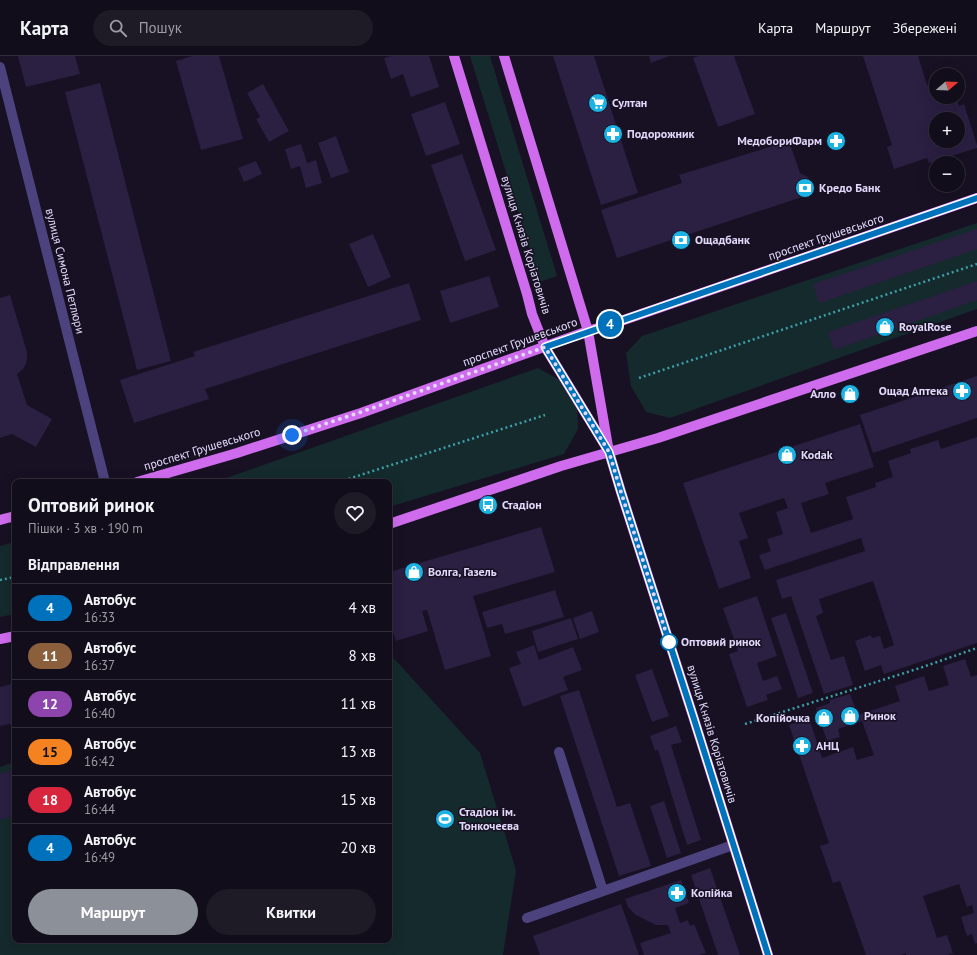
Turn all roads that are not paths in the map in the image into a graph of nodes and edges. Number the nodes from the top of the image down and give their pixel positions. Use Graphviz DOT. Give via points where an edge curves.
graph roads {
  1 [pos="454,56"];
  2 [pos="504,56"];
  3 [pos="0,67"];
  4 [pos="977,198"];
  5 [pos="588,331"];
  6 [pos="977,331"];
  7 [pos="545,347"];
  8 [pos="609,452"];
  9 [pos="104,479"];
  10 [pos="148,479"];
  11 [pos="12,517"];
  12 [pos="0,520"];
  13 [pos="392,523"];
  14 [pos="12,637"];
  15 [pos="0,639"];
  16 [pos="559,752"];
  17 [pos="733,845"];
  18 [pos="603,891"];
  19 [pos="527,918"];
  20 [pos="768,955"];
  1 -- 7 [label="main road, вулиця Князів Коріатовичів" via="532,314"];
  2 -- 5 [label="main road, вулиця Князів Коріатовичів"];
  3 -- 9 [label="street, вулиця Симона Петлюри"];
  4 -- 5 [label="main road, проспект Грушевського"];
  5 -- 7 [label="main road, проспект Грушевського"];
  5 -- 8 [label="main road, вулиця Князів Коріатовичів"];
  6 -- 8 [label="main road" via="658,438"];
  7 -- 8 [label="main road, вулиця Князів Коріатовичів"];
  7 -- 10 [label="main road, проспект Грушевського" via="361,412"];
  8 -- 13 [label="main road"];
  8 -- 17 [label="main road, вулиця Князів Коріатовичів"];
  11 -- 12 [label="main road"];
  14 -- 15 [label="main road"];
  16 -- 18 [label="street"];
  17 -- 18 [label="street"];
  17 -- 20 [label="main road, вулиця Князів Коріатовичів"];
  18 -- 19 [label="street"];
}
